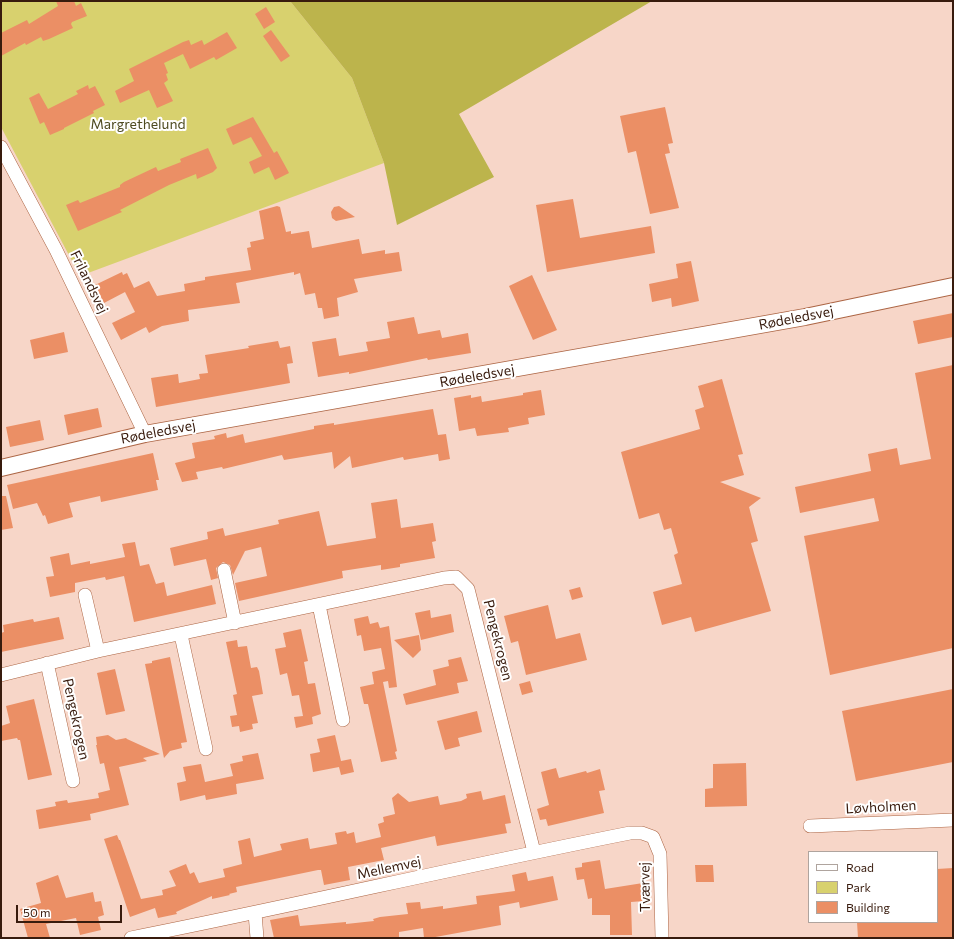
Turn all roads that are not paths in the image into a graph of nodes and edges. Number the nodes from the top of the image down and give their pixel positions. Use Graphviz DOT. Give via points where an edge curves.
graph roads {
  1 [pos="1,147"];
  2 [pos="953,286"];
  3 [pos="145,434"];
  4 [pos="1,468"];
  5 [pos="224,570"];
  6 [pos="85,595"];
  7 [pos="319,605"];
  8 [pos="235,624"];
  9 [pos="181,635"];
  10 [pos="98,651"];
  11 [pos="47,663"];
  12 [pos="1,675"];
  13 [pos="343,720"];
  14 [pos="206,749"];
  15 [pos="73,781"];
  16 [pos="953,820"];
  17 [pos="810,826"];
  18 [pos="653,837"];
  19 [pos="534,852"];
  20 [pos="255,914"];
  21 [pos="131,938"];
  22 [pos="257,938"];
  23 [pos="662,938"];
  1 -- 3 [label="street, Frilandsvej" via="56,250"];
  2 -- 3 [label="street, Rødeledsvej" via="805,317"];
  3 -- 4 [label="street, Rødeledsvej"];
  5 -- 8 [label="street"];
  6 -- 10 [label="street"];
  7 -- 8 [label="street, Pengekrogen"];
  7 -- 13 [label="street"];
  7 -- 19 [label="street, Pengekrogen" via="444,578 456,577 468,589"];
  8 -- 9 [label="street, Pengekrogen"];
  9 -- 10 [label="street, Pengekrogen"];
  9 -- 14 [label="street"];
  10 -- 11 [label="street, Pengekrogen"];
  11 -- 12 [label="street, Pengekrogen"];
  11 -- 15 [label="street, Pengekrogen"];
  16 -- 17 [label="street, Løvholmen"];
  18 -- 19 [label="street, Mellemvej" via="642,833 630,833"];
  18 -- 23 [label="street, Tværvej" via="660,854"];
  19 -- 20 [label="street, Mellemvej"];
  20 -- 21 [label="street, Mellemvej"];
  20 -- 22 [label="street"];
}
